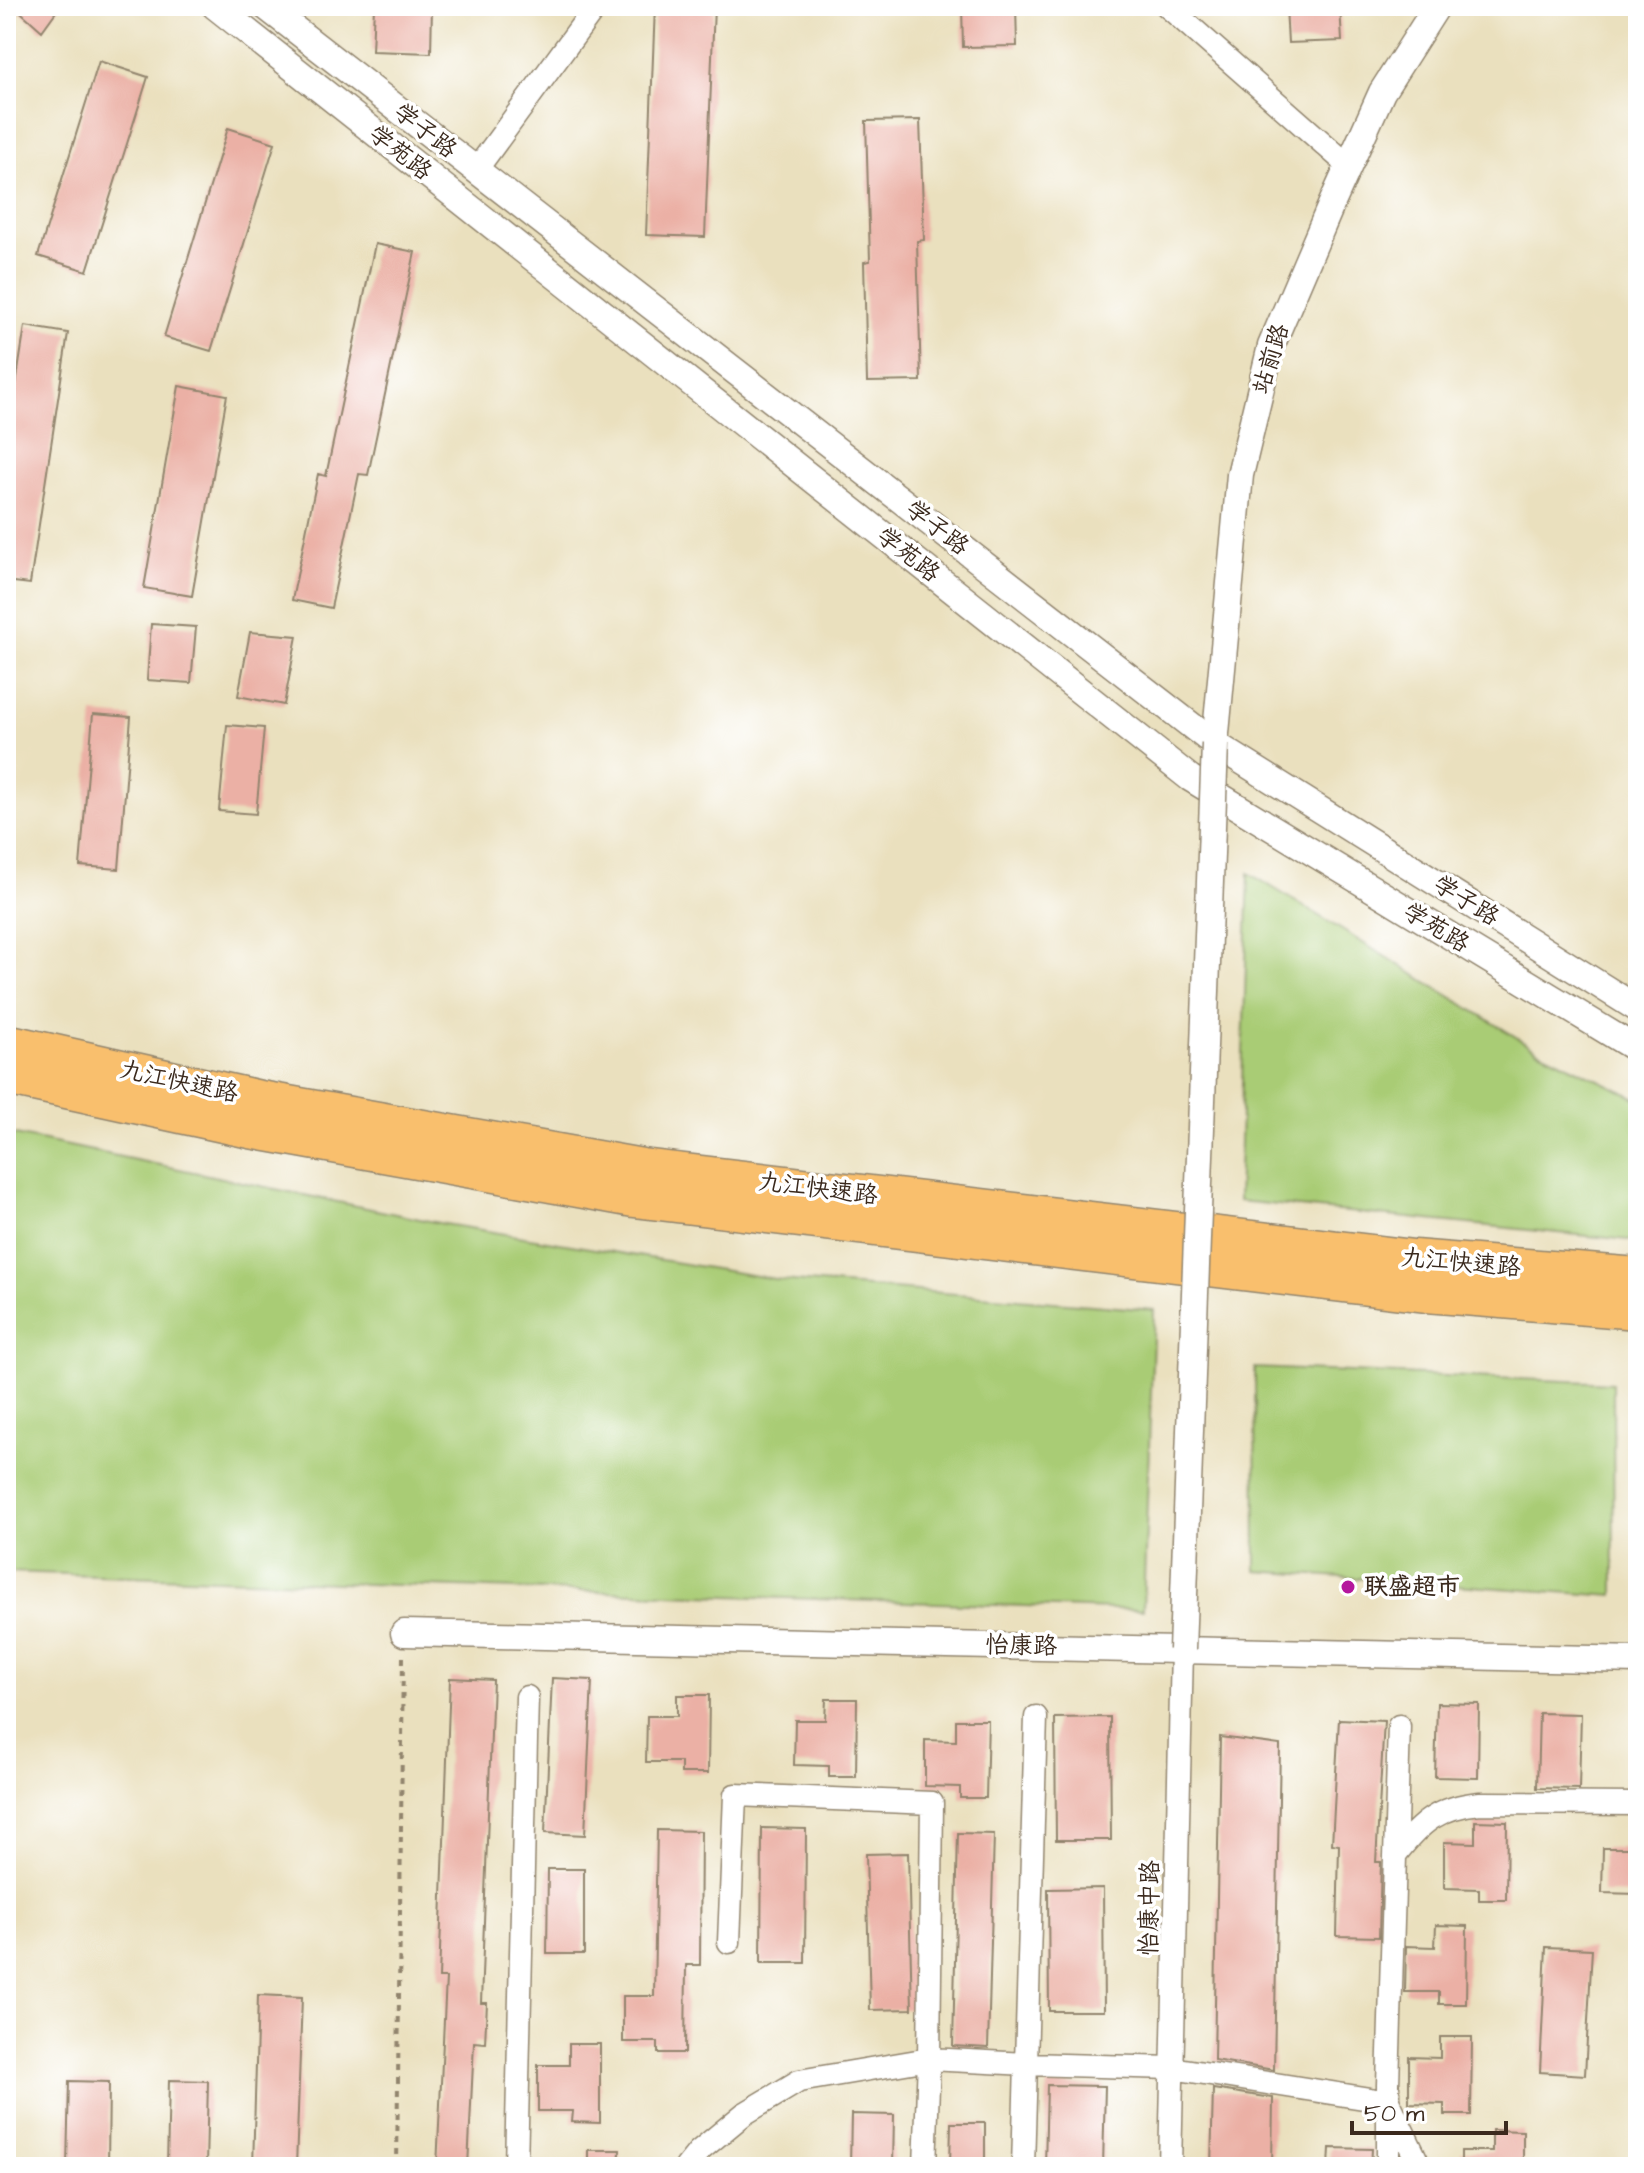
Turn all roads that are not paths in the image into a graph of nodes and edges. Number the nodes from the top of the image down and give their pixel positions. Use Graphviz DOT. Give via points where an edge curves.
graph roads {
  1 [pos="215,6"];
  2 [pos="265,6"];
  3 [pos="596,6"];
  4 [pos="1167,6"];
  5 [pos="1437,6"];
  6 [pos="1349,166"];
  7 [pos="476,170"];
  8 [pos="1215,744"];
  9 [pos="1638,1009"];
  10 [pos="6,1043"];
  11 [pos="1638,1050"];
  12 [pos="6,1076"];
  13 [pos="1638,1277"];
  14 [pos="1638,1310"];
  15 [pos="404,1633"];
  16 [pos="1182,1650"];
  17 [pos="1638,1660"];
  18 [pos="527,1697"];
  19 [pos="1036,1717"];
  20 [pos="1399,1726"];
  21 [pos="1638,1804"];
  22 [pos="1396,1854"];
  23 [pos="729,1942"];
  24 [pos="929,2059"];
  25 [pos="1027,2064"];
  26 [pos="1172,2068"];
  27 [pos="1389,2102"];
  28 [pos="516,2167"];
  29 [pos="686,2167"];
  30 [pos="925,2167"];
  31 [pos="1023,2167"];
  32 [pos="1170,2167"];
  33 [pos="1388,2167"];
  34 [pos="1420,2167"];
  1 -- 11 [label="street, 学苑路" via="1190,778"];
  2 -- 7 [label="street, 学子路"];
  3 -- 7 [label="street"];
  4 -- 6 [label="street"];
  5 -- 6 [label="street, 站前路" via="1382,92"];
  6 -- 8 [label="street, 站前路" via="1271,346 1240,475"];
  7 -- 8 [label="street, 学子路"];
  8 -- 9 [label="street, 学子路"];
  8 -- 16 [label="street, 站前路, bridge"];
  10 -- 13 [label="highway, 九江快速路" via="260,1100 642,1168 1414,1259"];
  12 -- 14 [label="highway, 九江快速路" via="250,1129 634,1198 1426,1293"];
  15 -- 16 [label="street, 怡康路"];
  16 -- 17 [label="street, 怡康路"];
  16 -- 26 [label="street, 怡康中路"];
  18 -- 28 [label="street"];
  19 -- 25 [label="street"];
  20 -- 22 [label="street"];
  21 -- 22 [label="street" via="1459,1805 1434,1815"];
  22 -- 27 [label="street"];
  23 -- 24 [label="street" via="735,1795 932,1803"];
  24 -- 25 [label="street"];
  24 -- 29 [label="street" via="799,2081 744,2114"];
  24 -- 30 [label="street"];
  25 -- 26 [label="street"];
  25 -- 31 [label="street"];
  26 -- 27 [label="street"];
  26 -- 32 [label="street, 怡康中路"];
  27 -- 33 [label="street"];
  27 -- 34 [label="street"];
}
